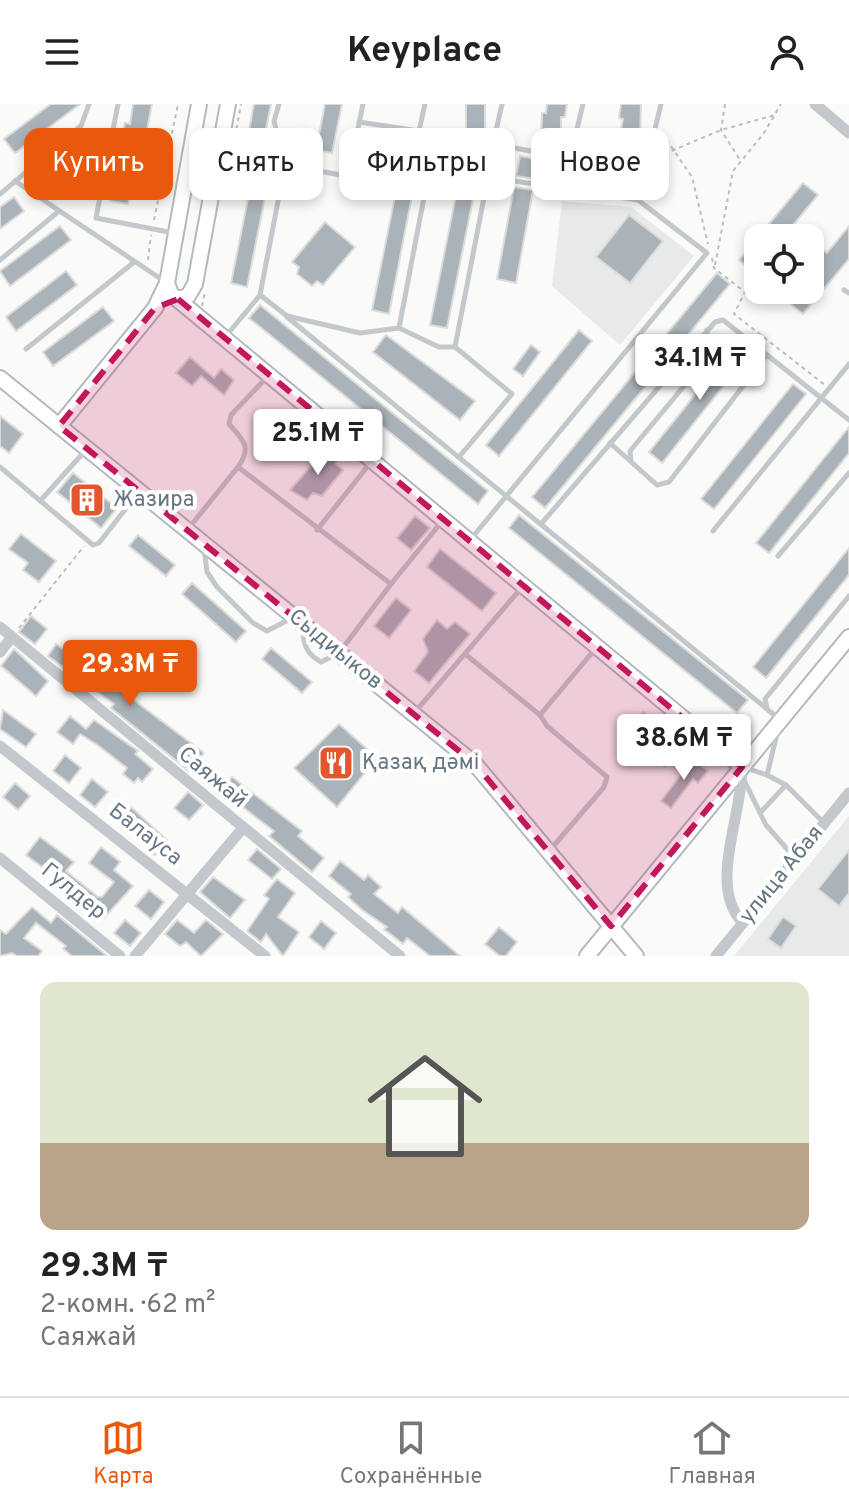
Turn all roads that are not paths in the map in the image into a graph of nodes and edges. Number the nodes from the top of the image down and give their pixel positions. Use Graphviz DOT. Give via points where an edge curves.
graph roads {
  1 [pos="89,104"];
  2 [pos="118,104"];
  3 [pos="199,104"];
  4 [pos="228,104"];
  5 [pos="279,104"];
  6 [pos="363,104"];
  7 [pos="425,104"];
  8 [pos="502,104"];
  9 [pos="583,104"];
  10 [pos="661,104"];
  11 [pos="817,105"];
  12 [pos="359,122"];
  13 [pos="276,128"];
  14 [pos="358,128"];
  15 [pos="399,128"];
  16 [pos="420,128"];
  17 [pos="497,128"];
  18 [pos="655,128"];
  19 [pos="849,133"];
  20 [pos="515,148"];
  21 [pos="15,181"];
  22 [pos="0,194"];
  23 [pos="278,200"];
  24 [pos="423,200"];
  25 [pos="484,200"];
  26 [pos="638,200"];
  27 [pos="59,211"];
  28 [pos="175,233"];
  29 [pos="0,260"];
  30 [pos="133,263"];
  31 [pos="167,283"];
  32 [pos="195,284"];
  33 [pos="260,295"];
  34 [pos="176,298"];
  35 [pos="155,308"];
  36 [pos="287,316"];
  37 [pos="198,317"];
  38 [pos="399,328"];
  39 [pos="707,330"];
  40 [pos="224,338"];
  41 [pos="455,347"];
  42 [pos="26,349"];
  43 [pos="767,355"];
  44 [pos="849,364"];
  45 [pos="268,375"];
  46 [pos="0,378"];
  47 [pos="821,398"];
  48 [pos="849,420"];
  49 [pos="59,426"];
  50 [pos="610,443"];
  51 [pos="87,448"];
  52 [pos="459,457"];
  53 [pos="372,460"];
  54 [pos="631,462"];
  55 [pos="0,467"];
  56 [pos="238,467"];
  57 [pos="849,473"];
  58 [pos="140,492"];
  59 [pos="506,496"];
  60 [pos="40,501"];
  61 [pos="444,519"];
  62 [pos="541,524"];
  63 [pos="187,530"];
  64 [pos="317,530"];
  65 [pos="713,531"];
  66 [pos="469,540"];
  67 [pos="203,543"];
  68 [pos="778,556"];
  69 [pos="391,584"];
  70 [pos="523,585"];
  71 [pos="849,596"];
  72 [pos="298,620"];
  73 [pos="0,627"];
  74 [pos="12,637"];
  75 [pos="849,637"];
  76 [pos="598,647"];
  77 [pos="0,652"];
  78 [pos="339,653"];
  79 [pos="465,654"];
  80 [pos="767,709"];
  81 [pos="413,714"];
  82 [pos="540,715"];
  83 [pos="781,720"];
  84 [pos="0,746"];
  85 [pos="742,772"];
  86 [pos="767,775"];
  87 [pos="786,785"];
  88 [pos="849,793"];
  89 [pos="760,813"];
  90 [pos="824,823"];
  91 [pos="242,829"];
  92 [pos="550,851"];
  93 [pos="0,858"];
  94 [pos="796,858"];
  95 [pos="187,894"];
  96 [pos="743,923"];
  97 [pos="611,926"];
  98 [pos="120,956"];
  99 [pos="135,956"];
  100 [pos="265,956"];
  101 [pos="400,956"];
  102 [pos="587,956"];
  103 [pos="636,956"];
  104 [pos="716,956"];
  1 -- 21 [label="lane" via="81,126"];
  2 -- 28 [label="lane" via="96,218"];
  3 -- 28 [label="street"];
  4 -- 32 [label="street"];
  5 -- 13 [label="lane"];
  6 -- 12 [label="lane"];
  7 -- 16 [label="lane"];
  8 -- 17 [label="lane"];
  9 -- 20 [label="lane" via="570,158"];
  10 -- 18 [label="lane"];
  11 -- 19 [label="street"];
  12 -- 14 [label="lane"];
  12 -- 15 [label="lane"];
  21 -- 22 [label="lane"];
  21 -- 27 [label="lane"];
  23 -- 33 [label="lane"];
  24 -- 38 [label="lane"];
  25 -- 41 [label="lane"];
  26 -- 59 [label="lane" via="707,253"];
  27 -- 29 [label="lane"];
  27 -- 30 [label="lane"];
  28 -- 31 [label="street"];
  30 -- 31 [label="lane"];
  30 -- 42 [label="lane"];
  31 -- 34 [label="street"];
  31 -- 35 [label="street"];
  32 -- 34 [label="street" via="188,296"];
  32 -- 37 [label="street"];
  33 -- 36 [label="lane"];
  33 -- 40 [label="lane"];
  34 -- 35 [label="street"];
  34 -- 37 [label="street"];
  35 -- 49 [label="street"];
  36 -- 38 [label="lane" via="360,333"];
  36 -- 52 [label="lane"];
  37 -- 40 [label="street"];
  38 -- 41 [label="lane" via="439,347"];
  39 -- 43 [label="lane" via="723,320"];
  39 -- 50 [label="lane"];
  39 -- 54 [label="lane" via="709,356 630,451"];
  40 -- 45 [label="street"];
  41 -- 52 [label="lane" via="512,394"];
  43 -- 47 [label="lane"];
  43 -- 54 [label="lane" via="669,482 657,485"];
  44 -- 47 [label="lane"];
  45 -- 53 [label="street"];
  45 -- 56 [label="lane" via="231,415 229,424 247,445"];
  46 -- 49 [label="street, Сыдиыков"];
  47 -- 48 [label="lane"];
  47 -- 65 [label="lane"];
  49 -- 51 [label="street, Сыдиыков"];
  50 -- 54 [label="lane"];
  50 -- 62 [label="lane"];
  51 -- 58 [label="street, Сыдиыков"];
  51 -- 60 [label="lane"];
  52 -- 59 [label="lane"];
  53 -- 61 [label="street"];
  53 -- 64 [label="lane"];
  55 -- 60 [label="lane"];
  56 -- 63 [label="lane"];
  56 -- 64 [label="lane"];
  57 -- 68 [label="lane"];
  58 -- 60 [label="lane" via="99,543 87,541"];
  58 -- 63 [label="street, Сыдиыков"];
  59 -- 62 [label="lane"];
  59 -- 66 [label="lane"];
  61 -- 66 [label="street"];
  61 -- 69 [label="lane"];
  62 -- 80 [label="lane"];
  63 -- 67 [label="street, Сыдиыков"];
  64 -- 69 [label="lane"];
  66 -- 70 [label="street"];
  67 -- 72 [label="street, Сыдиыков"];
  67 -- 72 [label="lane" via="207,572 253,623 267,631"];
  69 -- 78 [label="lane"];
  70 -- 76 [label="street"];
  70 -- 79 [label="lane"];
  71 -- 80 [label="lane" via="765,699"];
  72 -- 78 [label="street, Сыдиыков"];
  73 -- 74 [label="street, Саяжай"];
  74 -- 77 [label="street"];
  74 -- 91 [label="street, Саяжай"];
  75 -- 83 [label="street"];
  76 -- 82 [label="lane"];
  76 -- 85 [label="street"];
  78 -- 81 [label="street, Сыдиыков"];
  79 -- 81 [label="lane"];
  79 -- 82 [label="lane"];
  80 -- 83 [label="lane"];
  81 -- 92 [label="street, Сыдиыков" via="475,764"];
  82 -- 92 [label="lane" via="607,777"];
  83 -- 85 [label="street"];
  83 -- 86 [label="lane"];
  84 -- 95 [label="street, Балауса"];
  85 -- 86 [label="lane"];
  85 -- 89 [label="lane"];
  85 -- 96 [label="street" via="724,888 732,912"];
  85 -- 97 [label="street"];
  86 -- 87 [label="lane"];
  87 -- 89 [label="lane"];
  87 -- 90 [label="lane"];
  88 -- 90 [label="street, улица Абая"];
  89 -- 94 [label="lane"];
  90 -- 94 [label="street, улица Абая"];
  91 -- 95 [label="street"];
  91 -- 101 [label="street, Саяжай"];
  92 -- 97 [label="street, Сыдиыков"];
  93 -- 98 [label="street, Гулдер"];
  94 -- 96 [label="street, улица Абая"];
  95 -- 99 [label="street"];
  95 -- 100 [label="street, Балауса"];
  96 -- 104 [label="street, улица Абая"];
  97 -- 102 [label="street"];
  97 -- 103 [label="street, Сыдиыков"];
}
